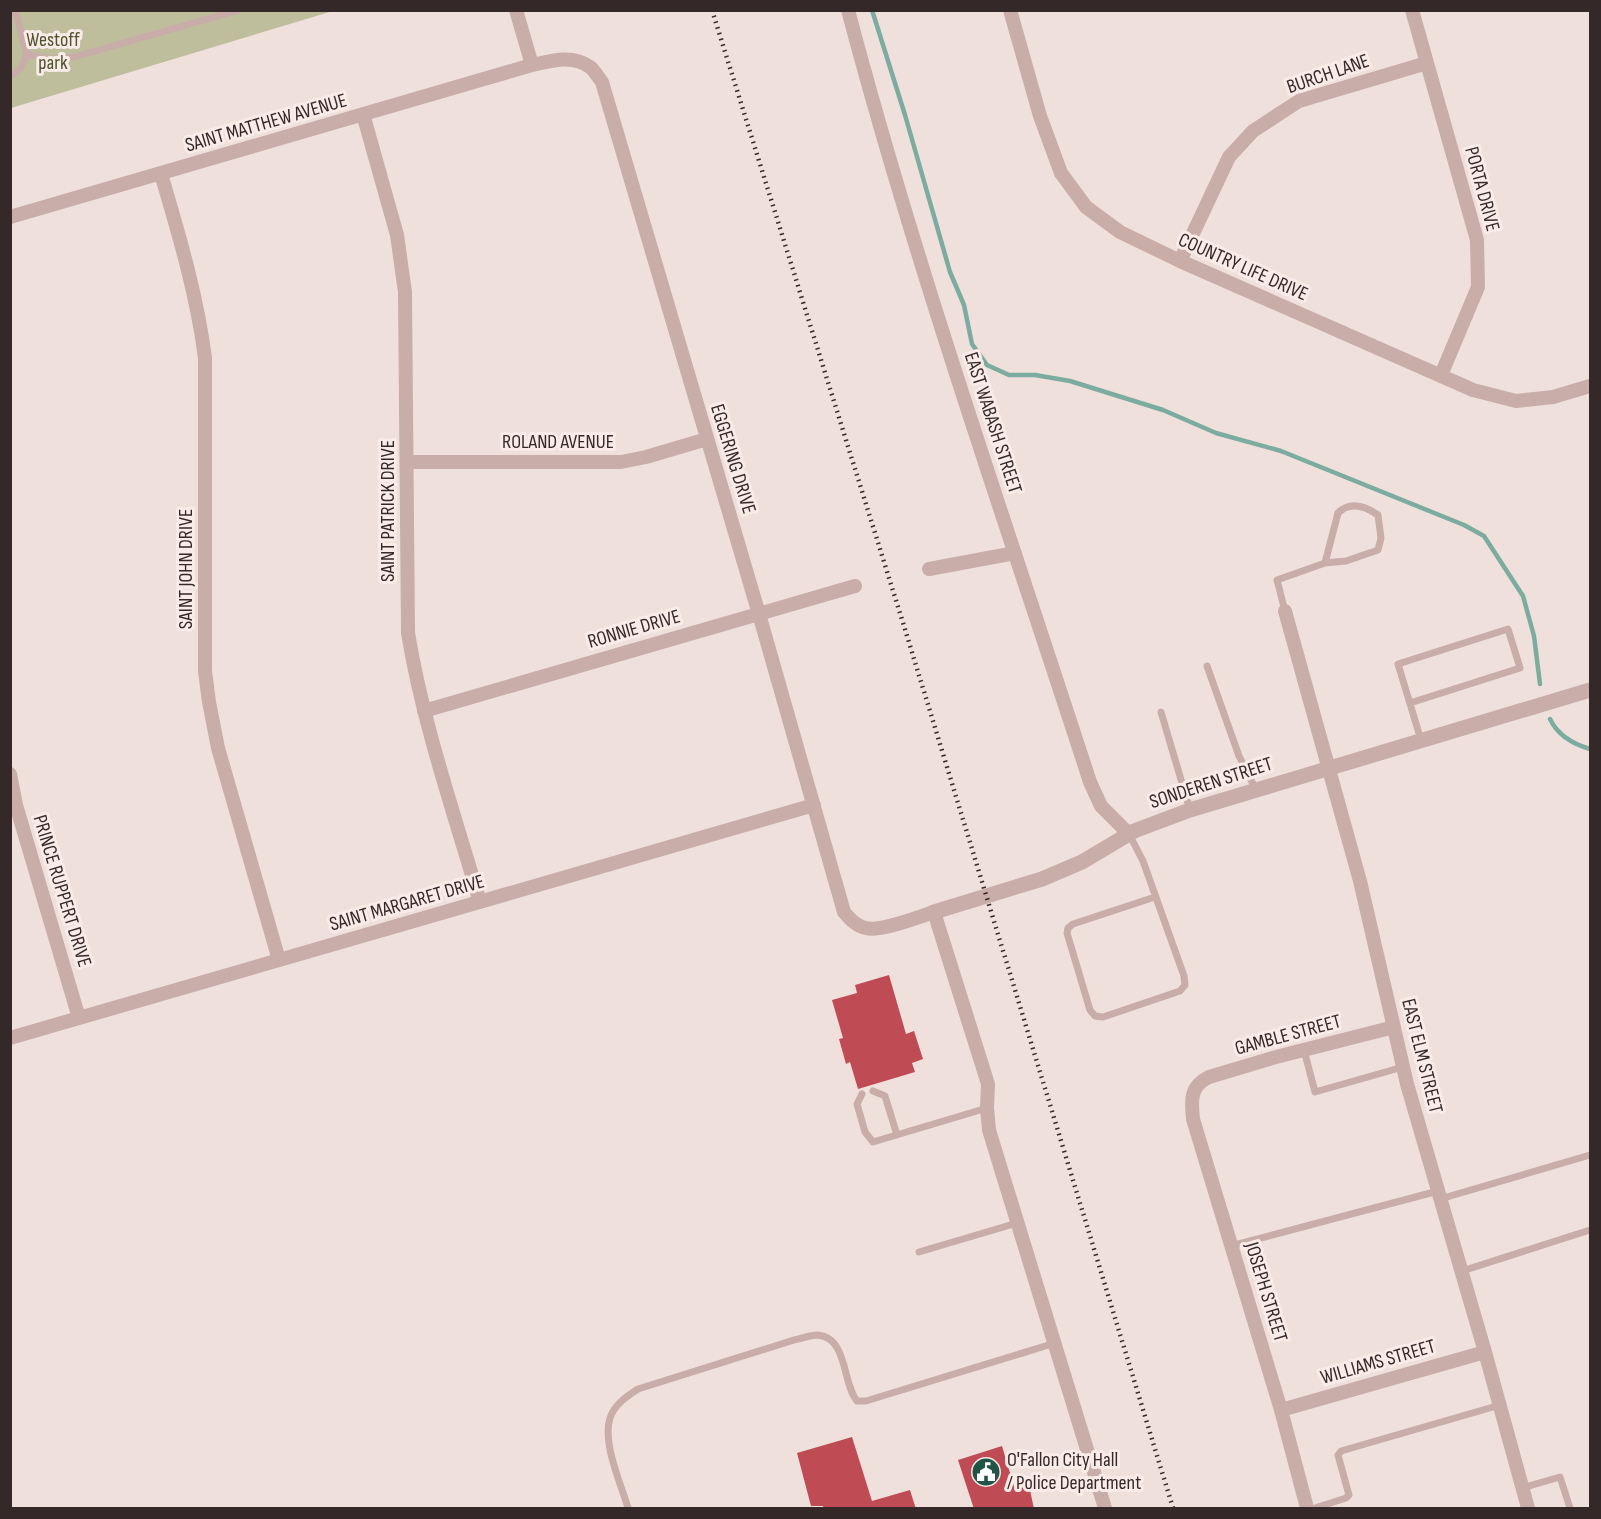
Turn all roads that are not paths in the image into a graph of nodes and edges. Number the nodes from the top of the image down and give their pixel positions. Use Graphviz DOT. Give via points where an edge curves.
graph roads {
  1 [pos="15,10"];
  2 [pos="238,10"];
  3 [pos="516,10"];
  4 [pos="848,10"];
  5 [pos="1010,10"];
  6 [pos="1412,10"];
  7 [pos="27,54"];
  8 [pos="1427,63"];
  9 [pos="532,65"];
  10 [pos="10,77"];
  11 [pos="363,114"];
  12 [pos="161,174"];
  13 [pos="10,217"];
  14 [pos="1180,261"];
  15 [pos="1441,375"];
  16 [pos="1590,386"];
  17 [pos="707,439"];
  18 [pos="407,462"];
  19 [pos="1015,553"];
  20 [pos="1325,563"];
  21 [pos="929,569"];
  22 [pos="855,586"];
  23 [pos="1285,610"];
  24 [pos="759,614"];
  25 [pos="1208,666"];
  26 [pos="1590,690"];
  27 [pos="1410,703"];
  28 [pos="424,711"];
  29 [pos="1161,712"];
  30 [pos="1421,740"];
  31 [pos="1330,767"];
  32 [pos="10,774"];
  33 [pos="1256,790"];
  34 [pos="814,805"];
  35 [pos="1190,810"];
  36 [pos="1129,834"];
  37 [pos="1155,897"];
  38 [pos="480,902"];
  39 [pos="934,912"];
  40 [pos="853,922"];
  41 [pos="279,960"];
  42 [pos="80,1018"];
  43 [pos="1394,1028"];
  44 [pos="10,1038"];
  45 [pos="1304,1050"];
  46 [pos="1403,1068"];
  47 [pos="1195,1087"];
  48 [pos="873,1091"];
  49 [pos="862,1094"];
  50 [pos="987,1108"];
  51 [pos="897,1135"];
  52 [pos="1590,1155"];
  53 [pos="1439,1195"];
  54 [pos="1018,1222"];
  55 [pos="1590,1230"];
  56 [pos="1231,1246"];
  57 [pos="919,1252"];
  58 [pos="1462,1271"];
  59 [pos="1054,1343"];
  60 [pos="1485,1352"];
  61 [pos="1500,1405"];
  62 [pos="1281,1410"];
  63 [pos="1522,1488"];
  64 [pos="628,1509"];
  65 [pos="1105,1509"];
  66 [pos="1307,1509"];
  67 [pos="1315,1509"];
  68 [pos="1528,1509"];
  69 [pos="1570,1509"];
  1 -- 7 [label="lane"];
  2 -- 7 [label="lane" via="74,57 50,59"];
  3 -- 9 [label="street"];
  4 -- 19 [label="street, EAST WABASH STREET" via="938,317"];
  5 -- 14 [label="street, COUNTRY LIFE DRIVE" via="1040,116 1061,173 1086,207 1120,232"];
  6 -- 8 [label="street, PORTA DRIVE"];
  7 -- 10 [label="lane" via="21,68"];
  8 -- 14 [label="street, BURCH LANE" via="1299,101 1253,131 1229,157"];
  8 -- 15 [label="street, PORTA DRIVE" via="1477,240 1478,287"];
  9 -- 11 [label="street, SAINT MATTHEW AVENUE"];
  9 -- 17 [label="street, EGGERING DRIVE" via="562,59 576,61 590,67 602,82"];
  11 -- 12 [label="street, SAINT MATTHEW AVENUE"];
  11 -- 18 [label="street, SAINT PATRICK DRIVE" via="397,236 405,292"];
  12 -- 13 [label="street, SAINT MATTHEW AVENUE"];
  12 -- 41 [label="street, SAINT JOHN DRIVE" via="191,276 205,358 205,671 209,702 218,748"];
  14 -- 15 [label="street, COUNTRY LIFE DRIVE"];
  15 -- 16 [label="street, COUNTRY LIFE DRIVE" via="1473,390 1516,401 1552,397"];
  17 -- 18 [label="street, ROLAND AVENUE" via="621,462"];
  17 -- 24 [label="street, EGGERING DRIVE"];
  18 -- 28 [label="street, SAINT PATRICK DRIVE" via="408,633"];
  19 -- 21 [label="street"];
  19 -- 36 [label="street, EAST WABASH STREET" via="1090,782 1101,806"];
  20 -- 20 [label="lane" via="1338,513 1361,505 1378,515 1378,550 1346,561"];
  20 -- 23 [label="lane" via="1276,580"];
  22 -- 24 [label="street, RONNIE DRIVE"];
  23 -- 31 [label="street, EAST ELM STREET"];
  24 -- 28 [label="street, RONNIE DRIVE"];
  24 -- 34 [label="street, EGGERING DRIVE"];
  25 -- 33 [label="lane" via="1239,756"];
  26 -- 30 [label="street, SONDEREN STREET"];
  27 -- 27 [label="lane" via="1398,664 1508,629 1520,668"];
  27 -- 30 [label="lane"];
  28 -- 38 [label="street, SAINT PATRICK DRIVE"];
  29 -- 35 [label="lane"];
  30 -- 31 [label="street, SONDEREN STREET"];
  31 -- 33 [label="street, SONDEREN STREET"];
  31 -- 43 [label="street, EAST ELM STREET"];
  32 -- 42 [label="street, PRINCE RUPPERT DRIVE"];
  33 -- 35 [label="street, SONDEREN STREET"];
  34 -- 38 [label="street, SAINT MARGARET DRIVE"];
  34 -- 40 [label="street, EGGERING DRIVE" via="844,912"];
  35 -- 36 [label="street, SONDEREN STREET"];
  36 -- 37 [label="lane"];
  36 -- 39 [label="street, SONDEREN STREET" via="1082,862 1042,879"];
  37 -- 37 [label="lane" via="1185,985 1180,991 1103,1017 1095,1016 1090,1010 1068,928"];
  38 -- 41 [label="street, SAINT MARGARET DRIVE"];
  39 -- 40 [label="street, SONDEREN STREET" via="879,928 867,929"];
  39 -- 50 [label="street" via="988,1084"];
  41 -- 42 [label="street, SAINT MARGARET DRIVE"];
  42 -- 44 [label="street, SAINT MARGARET DRIVE"];
  43 -- 45 [label="street, GAMBLE STREET"];
  43 -- 46 [label="street, EAST ELM STREET"];
  45 -- 46 [label="lane" via="1315,1092"];
  45 -- 47 [label="street, GAMBLE STREET" via="1209,1077"];
  46 -- 53 [label="street, EAST ELM STREET"];
  47 -- 56 [label="street, JOSEPH STREET" via="1191,1099 1193,1119"];
  48 -- 51 [label="lane" via="885,1096"];
  49 -- 51 [label="lane" via="857,1104 873,1143"];
  50 -- 51 [label="lane"];
  50 -- 54 [label="street"];
  52 -- 53 [label="lane"];
  53 -- 56 [label="lane"];
  53 -- 58 [label="street, EAST ELM STREET"];
  54 -- 57 [label="lane"];
  54 -- 59 [label="street"];
  55 -- 58 [label="lane"];
  56 -- 62 [label="street, JOSEPH STREET"];
  58 -- 60 [label="street, EAST ELM STREET"];
  59 -- 64 [label="lane" via="866,1401 857,1401 851,1394 841,1352 818,1335 638,1389 610,1416 607,1434"];
  59 -- 65 [label="street"];
  60 -- 61 [label="street, EAST ELM STREET"];
  60 -- 62 [label="street, WILLIAMS STREET"];
  61 -- 63 [label="street, EAST ELM STREET"];
  61 -- 67 [label="lane" via="1341,1451 1338,1455 1349,1495"];
  62 -- 66 [label="street, JOSEPH STREET"];
  63 -- 68 [label="street, EAST ELM STREET"];
  63 -- 69 [label="lane" via="1560,1477"];
}
